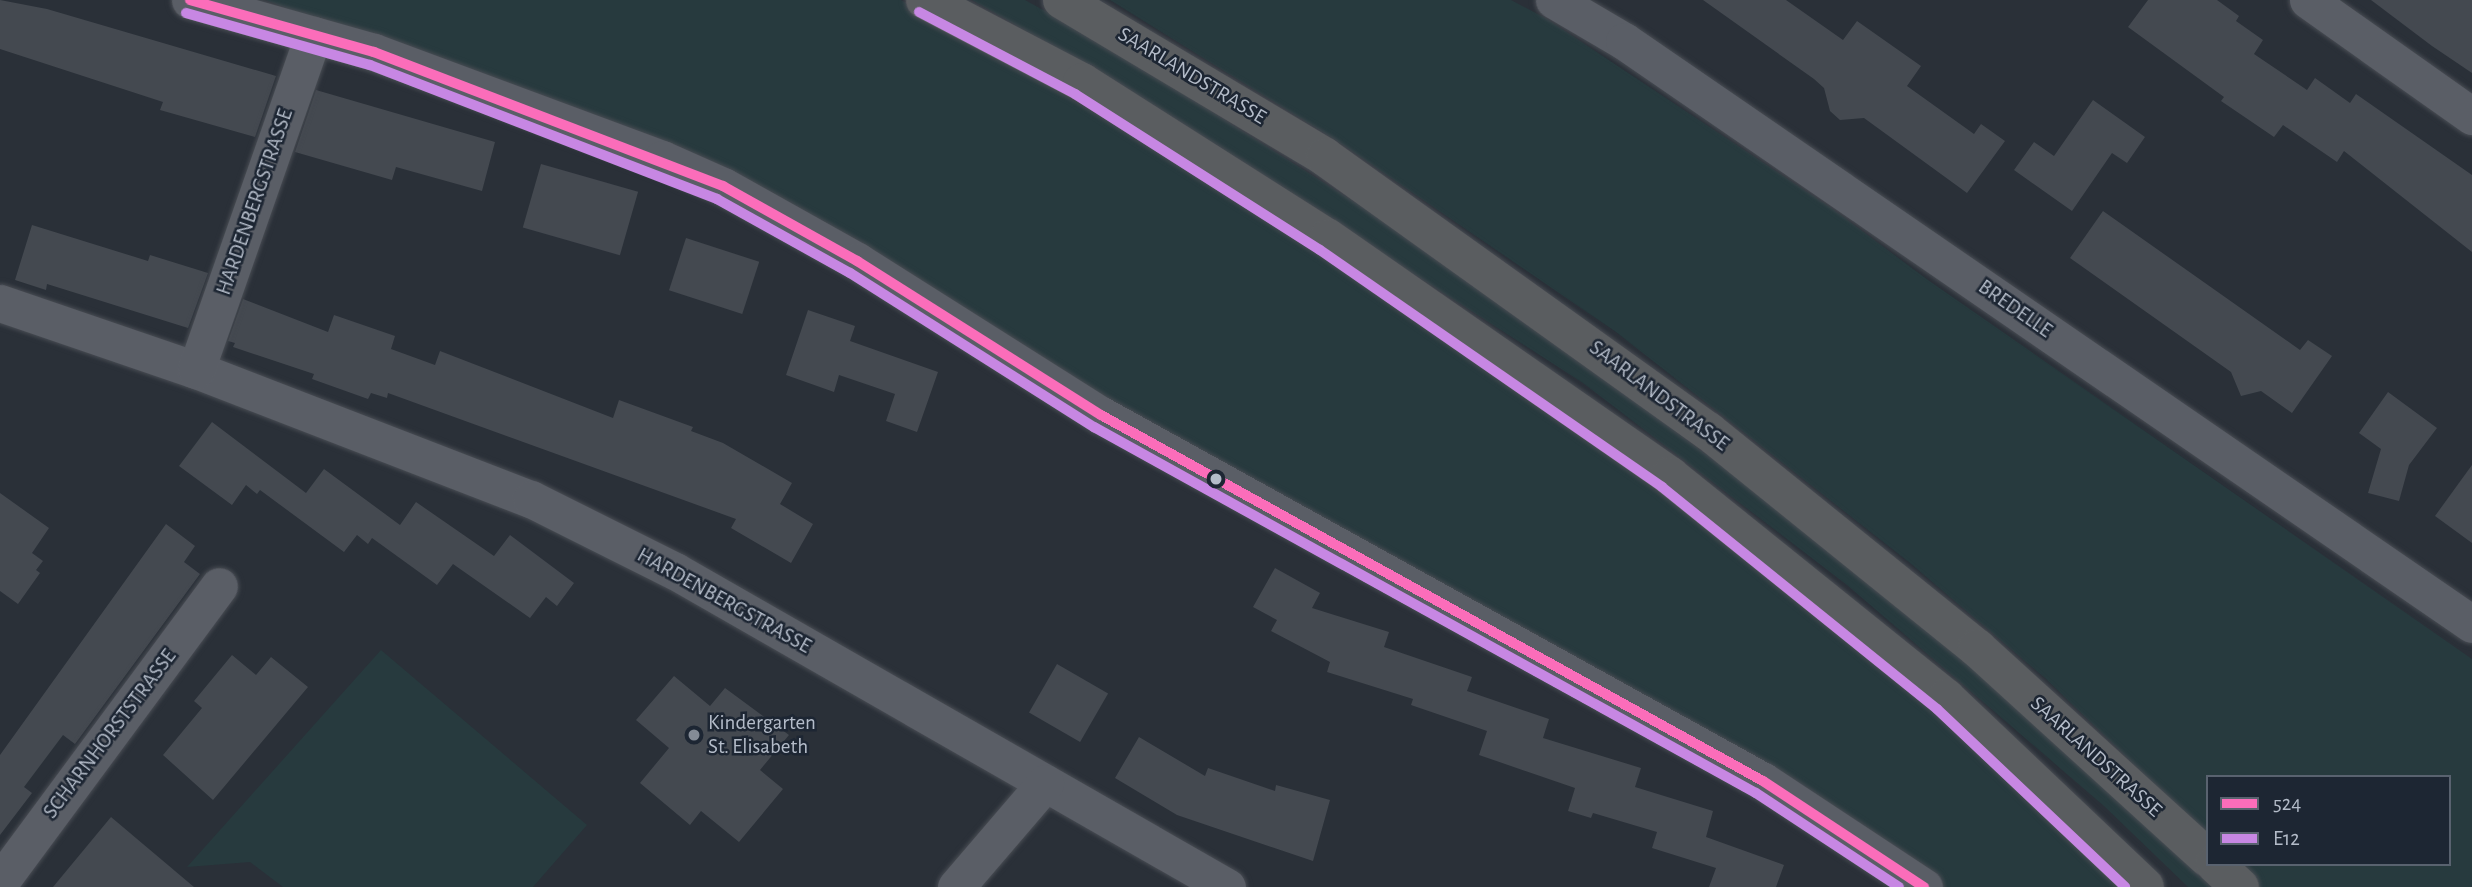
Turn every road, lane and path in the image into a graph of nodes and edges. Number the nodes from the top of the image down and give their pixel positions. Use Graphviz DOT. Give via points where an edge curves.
graph roads {
  1 [pos="190,0"];
  2 [pos="925,0"];
  3 [pos="1062,0"];
  4 [pos="1554,0"];
  5 [pos="2308,0"];
  6 [pos="313,35"];
  7 [pos="2472,116"];
  8 [pos="0,303"];
  9 [pos="196,370"];
  10 [pos="219,586"];
  11 [pos="2472,624"];
  12 [pos="1045,783"];
  13 [pos="2206,856"];
  14 [pos="2217,866"];
  15 [pos="0,882"];
  16 [pos="956,887"];
  17 [pos="1227,887"];
  18 [pos="1924,887"];
  19 [pos="2145,887"];
  20 [pos="2240,887"];
  1 -- 6 [label="street"];
  2 -- 19 [label="highway" via="1082,82 1316,231 1670,476 1946,698"];
  3 -- 13 [label="highway, SAARLANDSTRASSE" via="1325,157 1708,431 1976,648"];
  4 -- 11 [label="street, BREDELLE" via="1679,78"];
  5 -- 7 [label="street"];
  6 -- 9 [label="street, HARDENBERGSTRASSE"];
  6 -- 18 [label="street" via="663,159 723,186 857,261 1101,415 1763,780"];
  8 -- 9 [label="street, HARDENBERGSTRASSE"];
  9 -- 12 [label="street, HARDENBERGSTRASSE" via="531,499 675,571"];
  10 -- 15 [label="street, SCHARNHORSTSTRASSE"];
  12 -- 16 [label="street"];
  12 -- 17 [label="street, HARDENBERGSTRASSE"];
  14 -- 20 [label="highway"];
}
